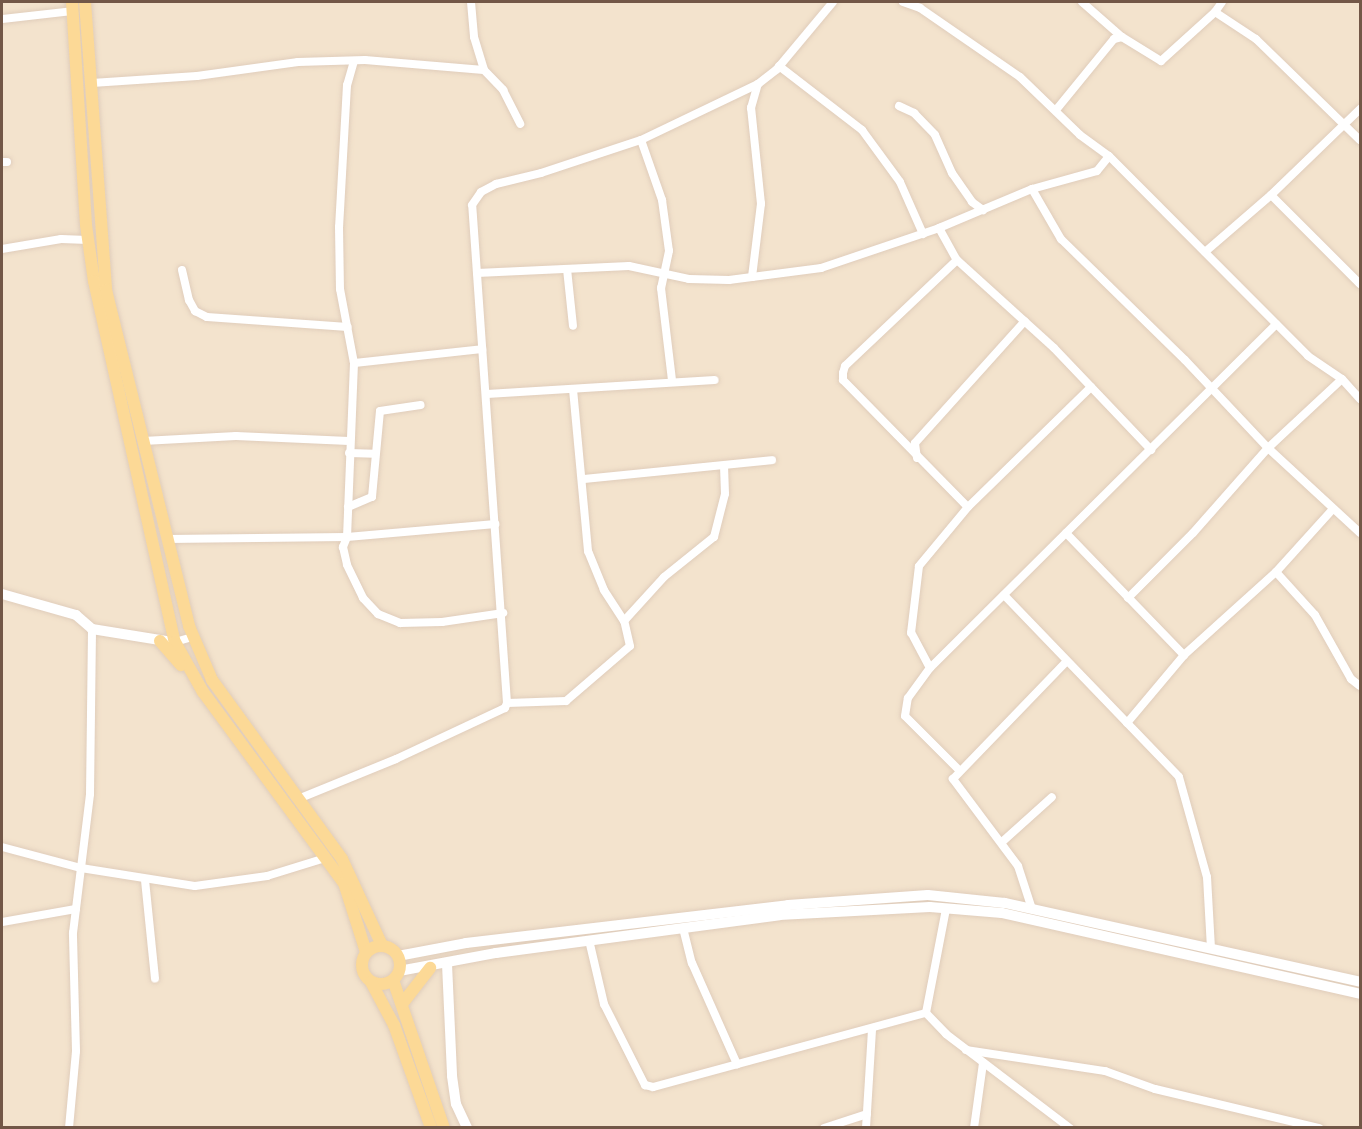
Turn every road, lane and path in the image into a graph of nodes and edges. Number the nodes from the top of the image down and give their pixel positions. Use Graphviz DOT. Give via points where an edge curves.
graph roads {
  1 [pos="85,2"];
  2 [pos="471,2"];
  3 [pos="833,2"];
  4 [pos="903,2"];
  5 [pos="1082,2"];
  6 [pos="1220,2"];
  7 [pos="923,5"];
  8 [pos="73,6"];
  9 [pos="1215,12"];
  10 [pos="2,19"];
  11 [pos="1122,37"];
  12 [pos="354,61"];
  13 [pos="779,66"];
  14 [pos="484,70"];
  15 [pos="92,83"];
  16 [pos="758,84"];
  17 [pos="898,106"];
  18 [pos="1360,109"];
  19 [pos="1056,110"];
  20 [pos="520,124"];
  21 [pos="1345,124"];
  22 [pos="640,140"];
  23 [pos="1360,140"];
  24 [pos="1109,156"];
  25 [pos="1032,189"];
  26 [pos="1271,195"];
  27 [pos="983,210"];
  28 [pos="939,228"];
  29 [pos="923,234"];
  30 [pos="88,240"];
  31 [pos="2,249"];
  32 [pos="1205,252"];
  33 [pos="957,260"];
  34 [pos="567,269"];
  35 [pos="183,270"];
  36 [pos="477,273"];
  37 [pos="666,275"];
  38 [pos="752,277"];
  39 [pos="1360,284"];
  40 [pos="1025,321"];
  41 [pos="1276,324"];
  42 [pos="573,326"];
  43 [pos="348,327"];
  44 [pos="482,349"];
  45 [pos="354,363"];
  46 [pos="672,380"];
  47 [pos="715,380"];
  48 [pos="1342,380"];
  49 [pos="1091,387"];
  50 [pos="1210,388"];
  51 [pos="573,390"];
  52 [pos="487,393"];
  53 [pos="1360,399"];
  54 [pos="421,405"];
  55 [pos="144,441"];
  56 [pos="349,441"];
  57 [pos="1268,448"];
  58 [pos="1151,450"];
  59 [pos="349,453"];
  60 [pos="374,454"];
  61 [pos="917,459"];
  62 [pos="772,460"];
  63 [pos="724,466"];
  64 [pos="582,479"];
  65 [pos="348,507"];
  66 [pos="968,507"];
  67 [pos="1333,508"];
  68 [pos="495,524"];
  69 [pos="1066,533"];
  70 [pos="1360,533"];
  71 [pos="347,537"];
  72 [pos="167,540"];
  73 [pos="1276,572"];
  74 [pos="2,594"];
  75 [pos="1004,595"];
  76 [pos="1128,598"];
  77 [pos="503,613"];
  78 [pos="624,621"];
  79 [pos="92,629"];
  80 [pos="175,636"];
  81 [pos="193,637"];
  82 [pos="156,641"];
  83 [pos="1184,655"];
  84 [pos="1067,661"];
  85 [pos="930,668"];
  86 [pos="1360,686"];
  87 [pos="200,687"];
  88 [pos="507,703"];
  89 [pos="1127,723"];
  90 [pos="959,770"];
  91 [pos="1052,797"];
  92 [pos="298,799"];
  93 [pos="326,835"];
  94 [pos="1002,842"];
  95 [pos="316,843"];
  96 [pos="2,847"];
  97 [pos="326,858"];
  98 [pos="81,868"];
  99 [pos="145,880"];
  100 [pos="76,909"];
  101 [pos="946,909"];
  102 [pos="1032,909"];
  103 [pos="2,922"];
  104 [pos="683,928"];
  105 [pos="589,940"];
  106 [pos="382,945"];
  107 [pos="1211,949"];
  108 [pos="366,952"];
  109 [pos="398,956"];
  110 [pos="447,964"];
  111 [pos="430,968"];
  112 [pos="396,975"];
  113 [pos="155,978"];
  114 [pos="371,982"];
  115 [pos="1360,982"];
  116 [pos="1360,994"];
  117 [pos="402,1004"];
  118 [pos="926,1013"];
  119 [pos="872,1029"];
  120 [pos="966,1050"];
  121 [pos="983,1063"];
  122 [pos="737,1064"];
  123 [pos="867,1114"];
  124 [pos="1068,1127"];
  125 [pos="69,1128"];
  126 [pos="431,1128"];
  127 [pos="444,1128"];
  128 [pos="467,1128"];
  129 [pos="824,1128"];
  130 [pos="866,1128"];
  131 [pos="974,1128"];
  132 [pos="1319,1128"];
  1 -- 15 [label="main road"];
  2 -- 14 [label="street" via="474,37"];
  3 -- 13 [label="street"];
  4 -- 7 [label="street"];
  5 -- 11 [label="street"];
  6 -- 9 [label="street"];
  7 -- 19 [label="street" via="1020,77"];
  8 -- 10 [label="street"];
  8 -- 30 [label="main road"];
  9 -- 11 [label="street" via="1161,61"];
  9 -- 21 [label="street" via="1256,39 1324,109"];
  11 -- 19 [label="street" via="1114,39 1089,65"];
  12 -- 14 [label="street"];
  12 -- 15 [label="street" via="298,62 196,76"];
  12 -- 43 [label="street" via="347,85 339,227 340,290"];
  13 -- 16 [label="street"];
  13 -- 29 [label="street" via="862,130 900,182"];
  14 -- 20 [label="street" via="503,90"];
  15 -- 55 [label="main road" via="106,290"];
  16 -- 22 [label="street"];
  16 -- 38 [label="street" via="751,108 761,204"];
  17 -- 27 [label="street" via="914,113 934,135 952,174"];
  18 -- 21 [label="street"];
  19 -- 24 [label="street" via="1080,135"];
  21 -- 23 [label="street"];
  21 -- 26 [label="street"];
  22 -- 36 [label="street" via="541,173 508,178 482,192 472,205"];
  22 -- 37 [label="street" via="662,200 669,251"];
  24 -- 25 [label="street" via="1097,171"];
  24 -- 32 [label="street"];
  25 -- 27 [label="street"];
  25 -- 50 [label="street" via="1061,239"];
  26 -- 32 [label="street"];
  26 -- 39 [label="street"];
  27 -- 28 [label="street"];
  28 -- 29 [label="street"];
  28 -- 33 [label="street"];
  29 -- 38 [label="street" via="821,267"];
  30 -- 31 [label="street"];
  30 -- 80 [label="main road" via="97,301"];
  32 -- 41 [label="street"];
  33 -- 40 [label="street"];
  33 -- 61 [label="street" via="845,366 843,373 843,380"];
  34 -- 36 [label="street"];
  34 -- 37 [label="street" via="629,266"];
  34 -- 42 [label="street"];
  35 -- 43 [label="street" via="189,300 195,311 207,317"];
  36 -- 44 [label="street"];
  37 -- 38 [label="street" via="689,279"];
  37 -- 46 [label="street" via="661,288"];
  40 -- 49 [label="street"];
  40 -- 61 [label="street" via="915,443"];
  41 -- 48 [label="street" via="1308,356"];
  41 -- 50 [label="street"];
  43 -- 45 [label="street"];
  44 -- 45 [label="street"];
  44 -- 52 [label="street"];
  45 -- 56 [label="street"];
  46 -- 47 [label="street"];
  46 -- 51 [label="street"];
  48 -- 53 [label="street"];
  48 -- 57 [label="street"];
  49 -- 58 [label="street"];
  49 -- 66 [label="street"];
  50 -- 57 [label="street"];
  50 -- 58 [label="street"];
  51 -- 52 [label="street"];
  51 -- 64 [label="street"];
  52 -- 68 [label="street"];
  54 -- 60 [label="street" via="380,411"];
  55 -- 56 [label="street" via="236,436"];
  55 -- 72 [label="main road"];
  56 -- 59 [label="street"];
  57 -- 67 [label="street"];
  57 -- 76 [label="street" via="1193,533"];
  58 -- 69 [label="street"];
  59 -- 60 [label="street"];
  59 -- 65 [label="street"];
  60 -- 65 [label="street" via="372,497"];
  61 -- 66 [label="street"];
  62 -- 63 [label="street"];
  63 -- 64 [label="street"];
  63 -- 78 [label="street" via="725,494 714,537 664,577"];
  64 -- 78 [label="street" via="588,551 604,590"];
  65 -- 71 [label="street"];
  66 -- 85 [label="street" via="919,566 911,633"];
  67 -- 70 [label="street"];
  67 -- 73 [label="street"];
  68 -- 71 [label="street"];
  68 -- 77 [label="street"];
  69 -- 75 [label="street"];
  69 -- 76 [label="street"];
  71 -- 72 [label="street"];
  71 -- 77 [label="street" via="347,565 363,598 378,614 400,623 420,624"];
  72 -- 81 [label="main road"];
  73 -- 83 [label="street"];
  73 -- 86 [label="street" via="1315,615 1351,679"];
  74 -- 79 [label="main road" via="76,615"];
  75 -- 84 [label="street"];
  75 -- 85 [label="street"];
  76 -- 83 [label="street"];
  77 -- 88 [label="street"];
  78 -- 88 [label="street" via="630,646 566,701"];
  79 -- 82 [label="main road"];
  79 -- 98 [label="street" via="90,794"];
  80 -- 81 [label="street"];
  80 -- 82 [label="main road" via="162,633"];
  80 -- 87 [label="main road"];
  81 -- 92 [label="main road" via="212,680"];
  82 -- 87 [label="main road"];
  83 -- 89 [label="street"];
  84 -- 89 [label="street"];
  84 -- 90 [label="street"];
  85 -- 90 [label="street" via="905,704 905,716"];
  87 -- 95 [label="main road"];
  88 -- 92 [label="street" via="505,708 396,759"];
  89 -- 107 [label="street" via="1179,777 1186,791 1207,877"];
  90 -- 94 [label="street" via="953,779 957,789"];
  91 -- 94 [label="street"];
  92 -- 93 [label="main road"];
  93 -- 95 [label="main road"];
  93 -- 106 [label="main road" via="356,883"];
  94 -- 102 [label="street" via="1018,866"];
  95 -- 97 [label="main road"];
  96 -- 98 [label="street"];
  97 -- 99 [label="street" via="287,871 220,884 195,886"];
  97 -- 108 [label="main road" via="350,896"];
  98 -- 99 [label="street"];
  98 -- 100 [label="street"];
  99 -- 113 [label="street"];
  100 -- 103 [label="street"];
  100 -- 125 [label="street" via="76,1052"];
  101 -- 104 [label="main road" via="885,907"];
  101 -- 116 [label="main road" via="1002,913"];
  101 -- 118 [label="street"];
  102 -- 107 [label="main road"];
  102 -- 109 [label="main road" via="948,896 875,896 466,944"];
  104 -- 105 [label="main road"];
  104 -- 122 [label="street" via="692,963"];
  105 -- 110 [label="main road"];
  105 -- 122 [label="street" via="604,1004 645,1085 653,1087"];
  106 -- 108 [label="main road"];
  106 -- 109 [label="main road"];
  107 -- 115 [label="main road"];
  108 -- 114 [label="main road" via="362,972"];
  109 -- 112 [label="main road"];
  110 -- 111 [label="main road"];
  110 -- 128 [label="main road" via="452,1077 456,1104"];
  111 -- 112 [label="main road"];
  111 -- 117 [label="main road"];
  112 -- 114 [label="main road" via="382,984"];
  112 -- 117 [label="main road"];
  114 -- 126 [label="main road" via="394,1025"];
  117 -- 127 [label="main road"];
  118 -- 119 [label="street"];
  118 -- 120 [label="street"];
  119 -- 122 [label="street"];
  119 -- 123 [label="street"];
  120 -- 121 [label="street"];
  120 -- 132 [label="street" via="1105,1071 1155,1089"];
  121 -- 124 [label="street"];
  121 -- 131 [label="street"];
  123 -- 129 [label="street"];
  123 -- 130 [label="street"];
}
